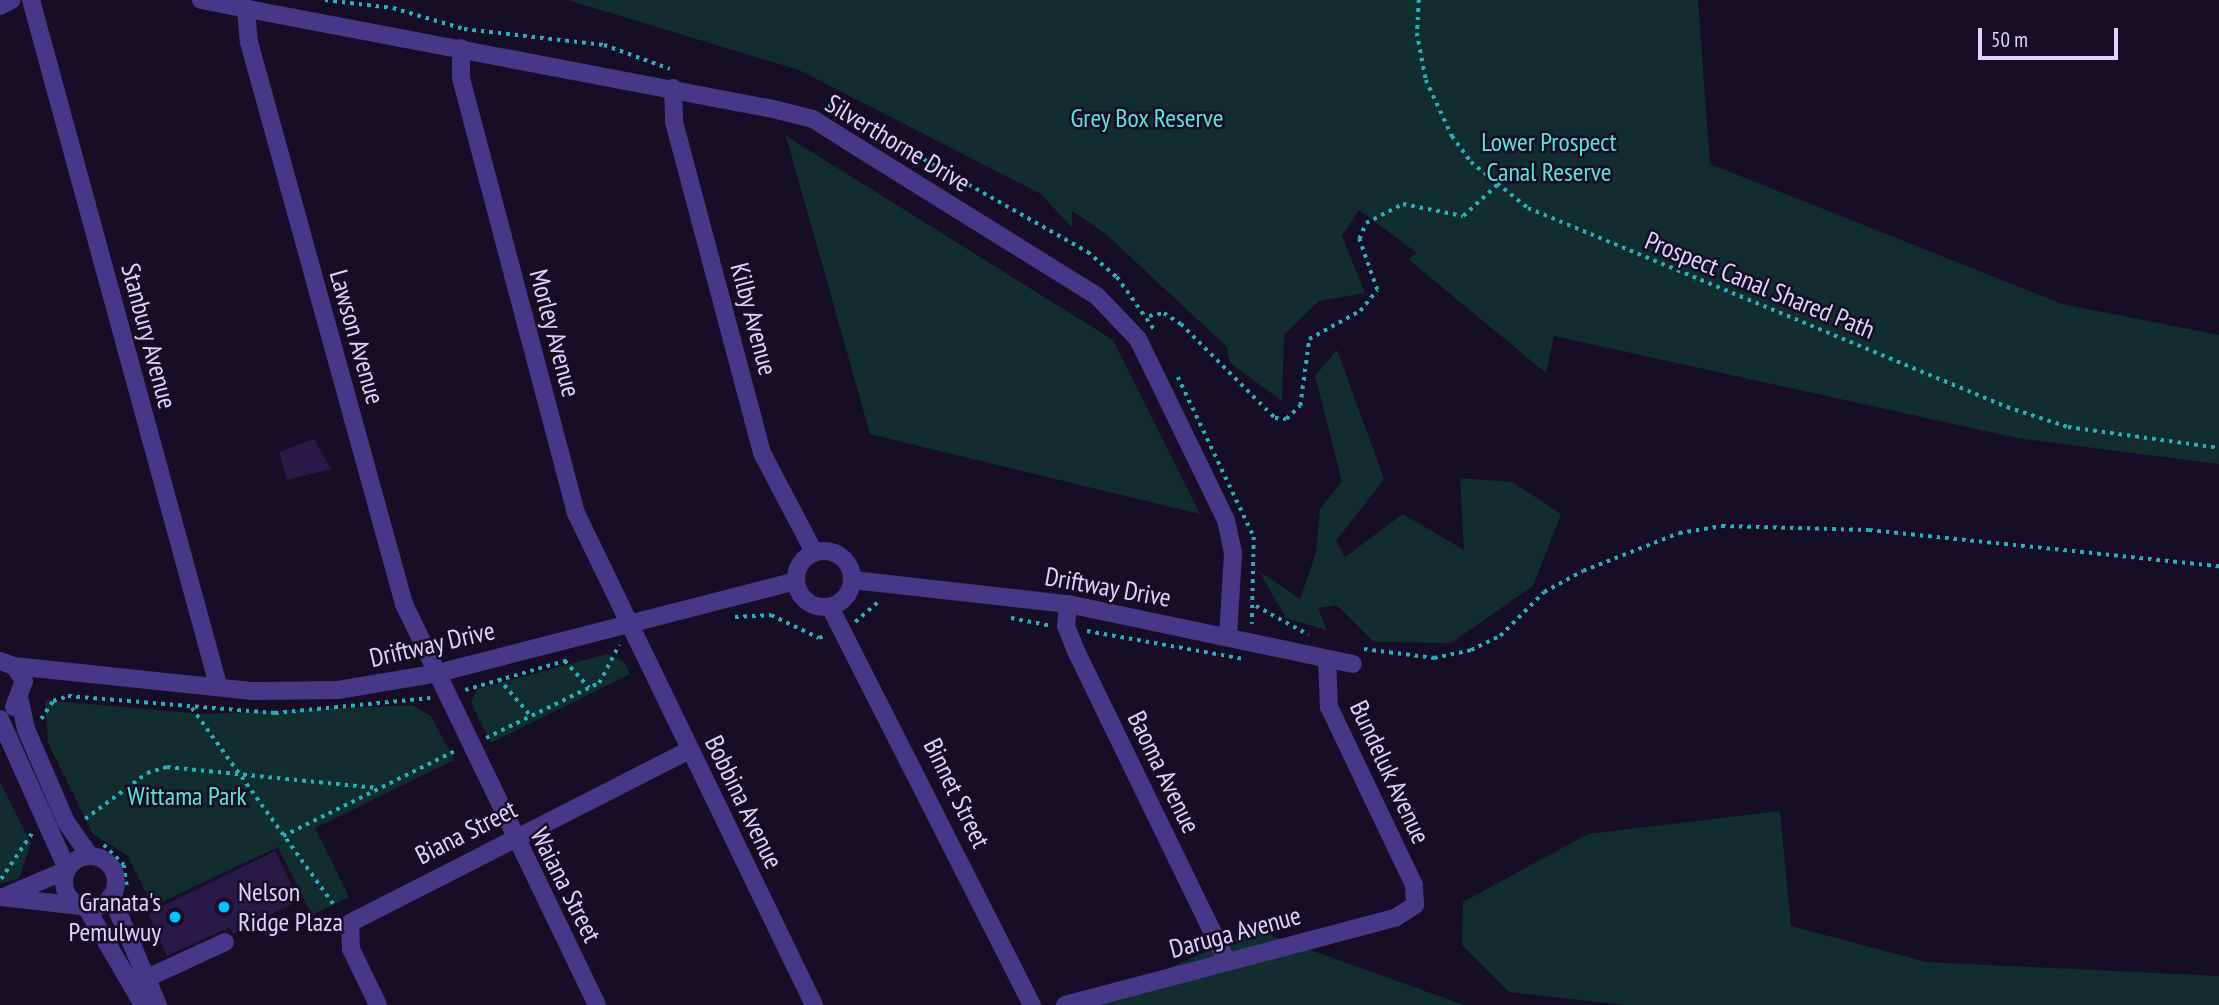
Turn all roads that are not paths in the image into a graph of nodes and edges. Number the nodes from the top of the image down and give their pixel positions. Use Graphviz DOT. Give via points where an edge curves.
graph roads {
  1 [pos="12,0"];
  2 [pos="31,0"];
  3 [pos="201,0"];
  4 [pos="0,6"];
  5 [pos="246,10"];
  6 [pos="461,48"];
  7 [pos="673,88"];
  8 [pos="814,552"];
  9 [pos="853,580"];
  10 [pos="795,581"];
  11 [pos="1068,604"];
  12 [pos="830,607"];
  13 [pos="626,622"];
  14 [pos="1228,635"];
  15 [pos="1356,656"];
  16 [pos="1327,659"];
  17 [pos="4,661"];
  18 [pos="434,674"];
  19 [pos="73,676"];
  20 [pos="218,685"];
  21 [pos="22,695"];
  22 [pos="0,712"];
  23 [pos="0,719"];
  24 [pos="690,750"];
  25 [pos="514,839"];
  26 [pos="90,856"];
  27 [pos="67,869"];
  28 [pos="1,892"];
  29 [pos="111,896"];
  30 [pos="1415,905"];
  31 [pos="84,907"];
  32 [pos="225,942"];
  33 [pos="1226,960"];
  34 [pos="145,979"];
  35 [pos="143,1005"];
  36 [pos="158,1005"];
  37 [pos="378,1005"];
  38 [pos="597,1005"];
  39 [pos="814,1005"];
  40 [pos="1032,1005"];
  41 [pos="1065,1005"];
  1 -- 4 [label="street"];
  2 -- 20 [label="street, Stanbury Avenue"];
  3 -- 5 [label="street, Silverthorne Drive"];
  5 -- 6 [label="street, Silverthorne Drive"];
  5 -- 18 [label="street, Lawson Avenue" via="248,42 404,604"];
  6 -- 7 [label="street, Silverthorne Drive"];
  6 -- 13 [label="street, Morley Avenue" via="461,78 575,511"];
  7 -- 8 [label="street, Kilby Avenue" via="674,122 762,453"];
  7 -- 14 [label="street, Silverthorne Drive" via="813,119 1097,296 1121,318 1152,364 1226,520 1233,554"];
  8 -- 9 [label="street" via="841,557"];
  8 -- 10 [label="street"];
  9 -- 11 [label="street, Driftway Drive"];
  9 -- 12 [label="street" via="850,592"];
  10 -- 12 [label="street" via="805,600"];
  10 -- 13 [label="street, Driftway Drive"];
  11 -- 14 [label="street, Driftway Drive"];
  11 -- 33 [label="street, Baoma Avenue" via="1066,626 1076,651"];
  12 -- 40 [label="street, Binnet Street"];
  13 -- 18 [label="street, Driftway Drive"];
  13 -- 24 [label="street, Bobbina Avenue"];
  14 -- 16 [label="street, Driftway Drive"];
  15 -- 16 [label="street, Driftway Drive"];
  16 -- 30 [label="street, Bundeluk Avenue" via="1329,707 1414,885"];
  17 -- 19 [label="street, Driftway Drive"];
  17 -- 21 [label="street"];
  18 -- 20 [label="street, Driftway Drive" via="338,690"];
  18 -- 25 [label="street, Waiana Street"];
  19 -- 20 [label="street, Driftway Drive"];
  19 -- 21 [label="street, Driftway Drive"];
  21 -- 22 [label="street, Driftway Drive"];
  21 -- 26 [label="street" via="26,729 66,822"];
  23 -- 27 [label="street"];
  24 -- 25 [label="street, Biana Street"];
  24 -- 39 [label="street, Bobbina Avenue"];
  25 -- 37 [label="street, Biana Street" via="350,923 351,949"];
  25 -- 38 [label="street, Waiana Street"];
  26 -- 27 [label="street"];
  26 -- 29 [label="street" via="114,873"];
  27 -- 28 [label="street"];
  27 -- 31 [label="street" via="66,891"];
  28 -- 31 [label="street"];
  29 -- 31 [label="street"];
  29 -- 34 [label="street"];
  30 -- 33 [label="street, Daruga Avenue" via="1395,918"];
  31 -- 35 [label="street"];
  32 -- 34 [label="street"];
  33 -- 41 [label="street, Daruga Avenue"];
  34 -- 36 [label="street"];
}
